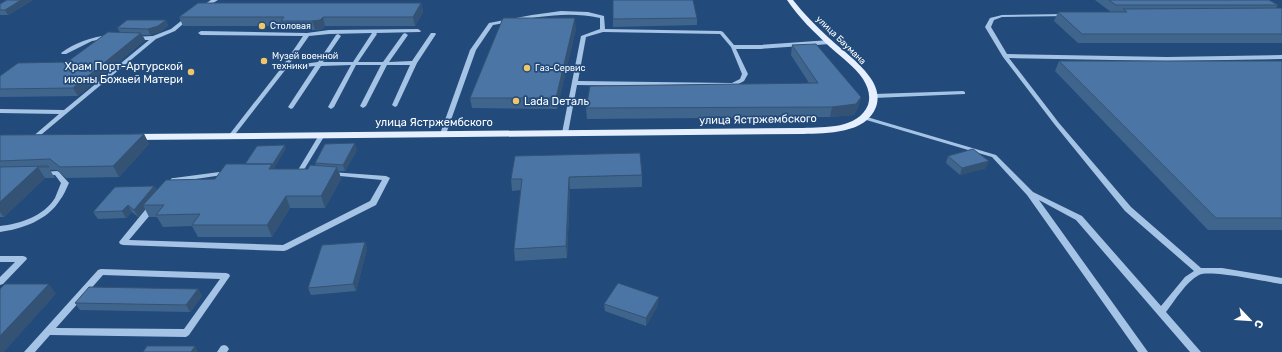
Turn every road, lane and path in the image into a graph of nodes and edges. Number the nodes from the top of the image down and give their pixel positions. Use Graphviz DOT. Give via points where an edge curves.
graph roads {
  1 [pos="216,0"];
  2 [pos="790,0"];
  3 [pos="198,11"];
  4 [pos="1074,15"];
  5 [pos="192,16"];
  6 [pos="603,30"];
  7 [pos="418,31"];
  8 [pos="201,33"];
  9 [pos="374,34"];
  10 [pos="433,34"];
  11 [pos="307,35"];
  12 [pos="405,35"];
  13 [pos="338,36"];
  14 [pos="113,38"];
  15 [pos="127,38"];
  16 [pos="154,38"];
  17 [pos="830,42"];
  18 [pos="733,47"];
  19 [pos="64,53"];
  20 [pos="1005,56"];
  21 [pos="1282,57"];
  22 [pos="385,63"];
  23 [pos="414,63"];
  24 [pos="319,64"];
  25 [pos="354,64"];
  26 [pos="284,68"];
  27 [pos="576,83"];
  28 [pos="963,93"];
  29 [pos="874,96"];
  30 [pos="395,105"];
  31 [pos="363,106"];
  32 [pos="291,107"];
  33 [pos="332,107"];
  34 [pos="0,111"];
  35 [pos="64,112"];
  36 [pos="865,118"];
  37 [pos="565,133"];
  38 [pos="444,134"];
  39 [pos="322,135"];
  40 [pos="231,136"];
  41 [pos="120,137"];
  42 [pos="30,138"];
  43 [pos="49,138"];
  44 [pos="239,172"];
  45 [pos="284,172"];
  46 [pos="36,174"];
  47 [pos="323,174"];
  48 [pos="1030,193"];
  49 [pos="0,229"];
  50 [pos="0,259"];
  51 [pos="1199,271"];
  52 [pos="1282,281"];
  53 [pos="0,282"];
  54 [pos="1161,312"];
  55 [pos="48,331"];
  56 [pos="29,352"];
  57 [pos="1143,352"];
  58 [pos="1196,352"];
  1 -- 3 [label="lane"];
  2 -- 17 [label="main road, улица Баумана" via="810,25"];
  4 -- 20 [label="lane" via="1002,16 992,19 988,27"];
  5 -- 16 [label="lane" via="173,30"];
  6 -- 18 [label="lane" via="721,33"];
  6 -- 27 [label="lane" via="584,36"];
  6 -- 38 [label="lane" via="602,17 590,13 563,12 491,24 473,50"];
  7 -- 11 [label="lane" via="329,32"];
  8 -- 11 [label="lane"];
  9 -- 25 [label="lane"];
  10 -- 23 [label="lane"];
  11 -- 26 [label="lane"];
  12 -- 22 [label="lane"];
  13 -- 24 [label="lane"];
  14 -- 19 [label="lane" via="94,39"];
  15 -- 16 [label="lane"];
  16 -- 35 [label="lane"];
  17 -- 18 [label="lane"];
  17 -- 29 [label="main road, улица Баумана" via="866,78"];
  18 -- 27 [label="lane" via="745,74 742,80 733,85"];
  20 -- 21 [label="lane" via="1167,59"];
  20 -- 51 [label="lane" via="1057,124 1128,209"];
  22 -- 23 [label="lane"];
  22 -- 25 [label="lane"];
  22 -- 31 [label="lane"];
  23 -- 30 [label="lane"];
  24 -- 25 [label="lane"];
  24 -- 26 [label="lane"];
  24 -- 32 [label="lane"];
  25 -- 33 [label="lane"];
  26 -- 40 [label="lane"];
  27 -- 37 [label="lane"];
  28 -- 29 [label="lane"];
  29 -- 36 [label="main road" via="872,108"];
  34 -- 35 [label="lane"];
  35 -- 42 [label="lane"];
  36 -- 37 [label="main road, улица Ястржембского" via="844,127 803,131"];
  36 -- 48 [label="lane" via="994,156"];
  37 -- 38 [label="main road, улица Ястржембского"];
  38 -- 39 [label="main road, улица Ястржембского"];
  39 -- 40 [label="main road, улица Ястржембского"];
  39 -- 45 [label="lane" via="303,172"];
  40 -- 41 [label="main road, улица Ястржембского"];
  42 -- 43 [label="main road"];
  44 -- 47 [label="lane" via="174,180 123,242 284,248 373,202 386,178"];
  46 -- 49 [label="lane" via="57,173 65,182 58,199 44,213 26,224"];
  48 -- 54 [label="lane" via="1079,218"];
  48 -- 57 [label="lane"];
  50 -- 53 [label="lane" via="23,259"];
  51 -- 52 [label="lane" via="1222,271"];
  51 -- 54 [label="lane" via="1188,279"];
  54 -- 58 [label="lane"];
  55 -- 55 [label="lane" via="186,333 226,276 101,272"];
  55 -- 56 [label="lane"];
}
